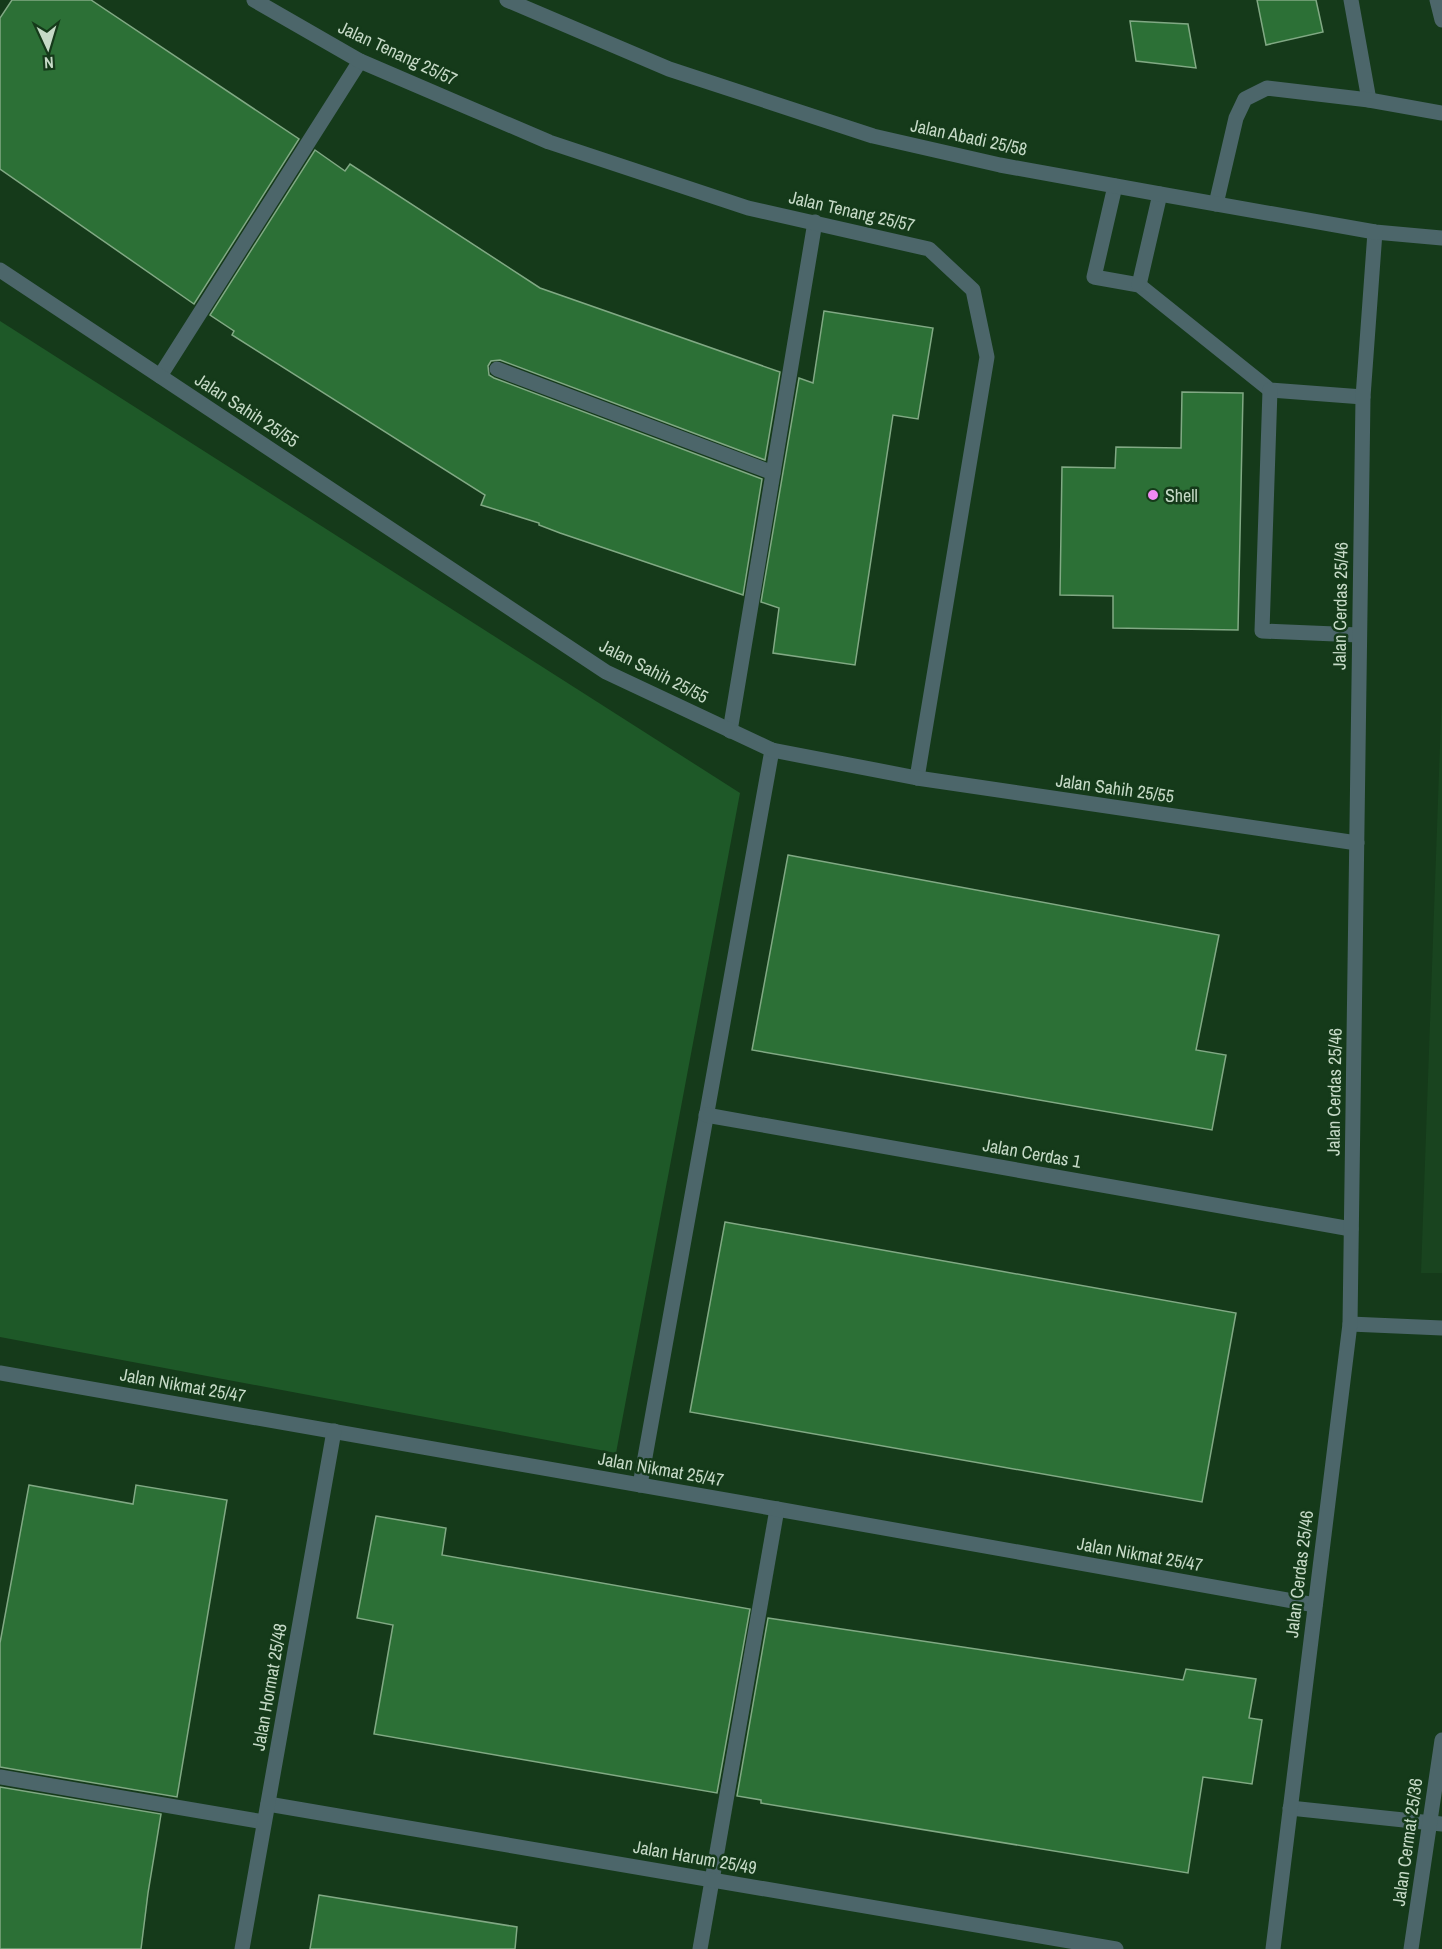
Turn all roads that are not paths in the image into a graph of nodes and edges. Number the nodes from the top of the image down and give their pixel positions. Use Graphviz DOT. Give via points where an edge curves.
graph roads {
  1 [pos="254,0"];
  2 [pos="507,0"];
  3 [pos="1351,0"];
  4 [pos="1437,0"];
  5 [pos="1442,20"];
  6 [pos="360,61"];
  7 [pos="1369,100"];
  8 [pos="1442,112"];
  9 [pos="1115,186"];
  10 [pos="1160,194"];
  11 [pos="1216,204"];
  12 [pos="815,222"];
  13 [pos="1375,232"];
  14 [pos="1442,238"];
  15 [pos="0,270"];
  16 [pos="1139,285"];
  17 [pos="497,369"];
  18 [pos="160,376"];
  19 [pos="1270,390"];
  20 [pos="1363,397"];
  21 [pos="773,473"];
  22 [pos="1359,634"];
  23 [pos="730,730"];
  24 [pos="772,750"];
  25 [pos="917,778"];
  26 [pos="1357,843"];
  27 [pos="706,1115"];
  28 [pos="1351,1229"];
  29 [pos="1350,1324"];
  30 [pos="1442,1328"];
  31 [pos="0,1372"];
  32 [pos="333,1431"];
  33 [pos="640,1485"];
  34 [pos="777,1509"];
  35 [pos="1316,1605"];
  36 [pos="1442,1740"];
  37 [pos="0,1777"];
  38 [pos="268,1803"];
  39 [pos="1290,1808"];
  40 [pos="264,1822"];
  41 [pos="1436,1823"];
  42 [pos="712,1880"];
  43 [pos="242,1949"];
  44 [pos="700,1949"];
  45 [pos="1116,1949"];
  46 [pos="1273,1949"];
  47 [pos="1411,1949"];
  1 -- 6 [label="street, Jalan Tenang 25/57"];
  2 -- 9 [label="street, Jalan Abadi 25/58" via="669,69 873,136"];
  3 -- 7 [label="street"];
  4 -- 5 [label="street"];
  6 -- 12 [label="street, Jalan Tenang 25/57" via="549,142 748,208"];
  6 -- 18 [label="street"];
  7 -- 8 [label="street"];
  7 -- 11 [label="street" via="1266,88 1245,99 1236,118"];
  9 -- 10 [label="street, Jalan Abadi 25/58"];
  9 -- 16 [label="street" via="1094,277"];
  10 -- 11 [label="street, Jalan Abadi 25/58"];
  10 -- 16 [label="street"];
  11 -- 13 [label="street, Jalan Abadi 25/58"];
  12 -- 21 [label="street"];
  12 -- 25 [label="street, Jalan Tenang 25/57" via="929,249 973,290 987,357"];
  13 -- 14 [label="street, Jalan Abadi 25/58"];
  13 -- 20 [label="street, Jalan Cerdas 25/46"];
  15 -- 18 [label="street, Jalan Sahih 25/55"];
  16 -- 19 [label="street"];
  17 -- 21 [label="street"];
  18 -- 23 [label="street, Jalan Sahih 25/55" via="606,672"];
  19 -- 20 [label="street"];
  19 -- 22 [label="street" via="1262,631"];
  20 -- 22 [label="street, Jalan Cerdas 25/46"];
  21 -- 23 [label="street"];
  22 -- 26 [label="street, Jalan Cerdas 25/46"];
  23 -- 24 [label="street, Jalan Sahih 25/55"];
  24 -- 25 [label="street, Jalan Sahih 25/55"];
  24 -- 27 [label="street"];
  25 -- 26 [label="street, Jalan Sahih 25/55"];
  26 -- 28 [label="street, Jalan Cerdas 25/46"];
  27 -- 28 [label="street, Jalan Cerdas 1"];
  27 -- 33 [label="street"];
  28 -- 29 [label="street, Jalan Cerdas 25/46"];
  29 -- 30 [label="street"];
  29 -- 35 [label="street, Jalan Cerdas 25/46"];
  31 -- 32 [label="street, Jalan Nikmat 25/47"];
  32 -- 33 [label="street, Jalan Nikmat 25/47"];
  32 -- 38 [label="street, Jalan Hormat 25/48"];
  33 -- 34 [label="street, Jalan Nikmat 25/47"];
  34 -- 35 [label="street, Jalan Nikmat 25/47"];
  34 -- 42 [label="street"];
  35 -- 39 [label="street, Jalan Cerdas 25/46"];
  36 -- 41 [label="street, Jalan Cermat 25/36"];
  37 -- 40 [label="street"];
  38 -- 40 [label="street, Jalan Hormat 25/48"];
  38 -- 42 [label="street, Jalan Harum 25/49"];
  39 -- 41 [label="street"];
  39 -- 46 [label="street, Jalan Cerdas 25/46"];
  40 -- 43 [label="street, Jalan Hormat 25/48"];
  41 -- 47 [label="street, Jalan Cermat 25/36"];
  42 -- 44 [label="street"];
  42 -- 45 [label="street, Jalan Harum 25/49"];
}
